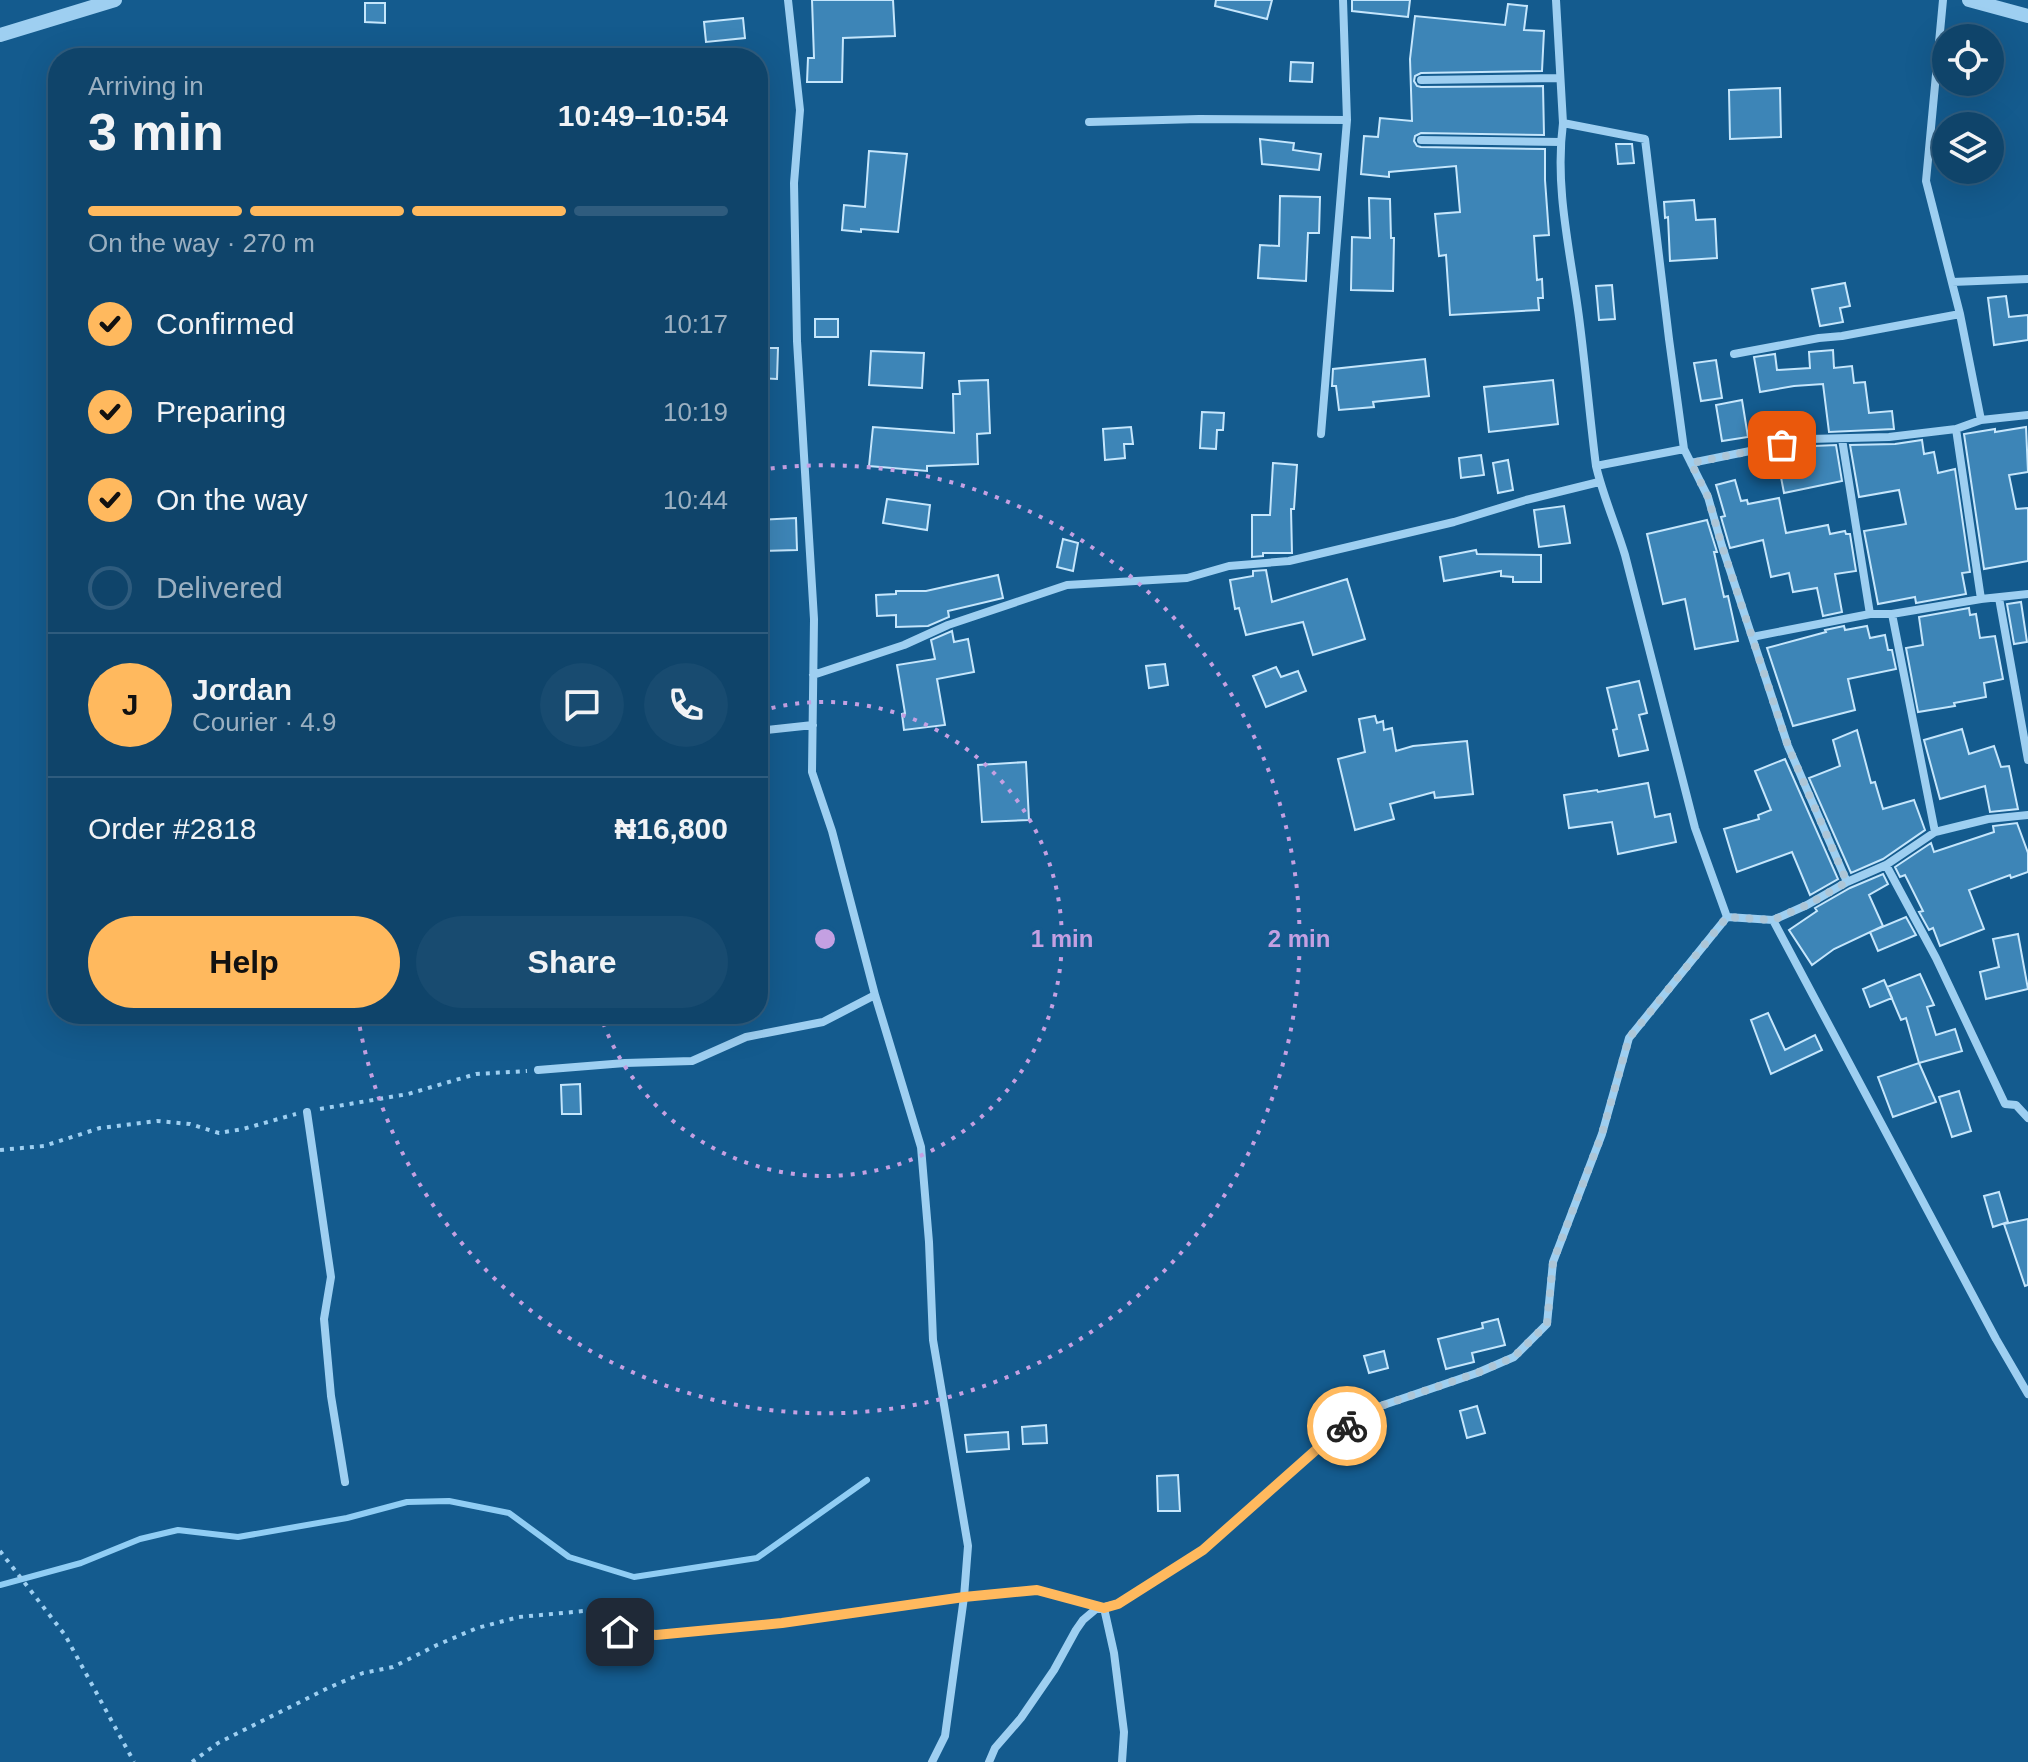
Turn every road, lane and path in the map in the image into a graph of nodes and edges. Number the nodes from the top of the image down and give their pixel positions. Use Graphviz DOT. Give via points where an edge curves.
graph roads {
  1 [pos="115,0"];
  2 [pos="788,0"];
  3 [pos="1343,0"];
  4 [pos="1556,0"];
  5 [pos="1943,0"];
  6 [pos="1969,0"];
  7 [pos="2028,16"];
  8 [pos="0,35"];
  9 [pos="1560,78"];
  10 [pos="1421,80"];
  11 [pos="1347,120"];
  12 [pos="1089,122"];
  13 [pos="1563,123"];
  14 [pos="1421,140"];
  15 [pos="1561,142"];
  16 [pos="2028,279"];
  17 [pos="1952,282"];
  18 [pos="1960,314"];
  19 [pos="1734,354"];
  20 [pos="2028,415"];
  21 [pos="1981,420"];
  22 [pos="1956,429"];
  23 [pos="1321,434"];
  24 [pos="1842,439"];
  25 [pos="1684,449"];
  26 [pos="1691,463"];
  27 [pos="1596,466"];
  28 [pos="1599,482"];
  29 [pos="2028,594"];
  30 [pos="1999,598"];
  31 [pos="1981,599"];
  32 [pos="1870,614"];
  33 [pos="1892,614"];
  34 [pos="1752,637"];
  35 [pos="813,675"];
  36 [pos="813,725"];
  37 [pos="768,730"];
  38 [pos="2028,760"];
  39 [pos="2028,815"];
  40 [pos="1935,832"];
  41 [pos="1886,865"];
  42 [pos="1847,882"];
  43 [pos="1727,917"];
  44 [pos="1773,920"];
  45 [pos="875,995"];
  46 [pos="538,1070"];
  47 [pos="307,1112"];
  48 [pos="2028,1118"];
  49 [pos="0,1150"];
  50 [pos="2028,1394"];
  51 [pos="345,1482"];
  52 [pos="0,1551"];
  53 [pos="964,1597"];
  54 [pos="1104,1608"];
  55 [pos="596,1610"];
  56 [pos="134,1762"];
  57 [pos="192,1762"];
  58 [pos="932,1762"];
  59 [pos="989,1762"];
  60 [pos="1122,1762"];
  1 -- 8 [label="street"];
  2 -- 35 [label="street" via="800,110 794,183 797,341"];
  3 -- 11 [label="street"];
  4 -- 9 [label="street"];
  5 -- 17 [label="street" via="1926,181"];
  6 -- 7 [label="street"];
  9 -- 10 [label="street"];
  9 -- 13 [label="street"];
  11 -- 12 [label="street"];
  11 -- 23 [label="street"];
  13 -- 15 [label="street"];
  13 -- 25 [label="street" via="1645,139"];
  14 -- 15 [label="street"];
  15 -- 27 [label="street" via="1561,198"];
  16 -- 17 [label="street"];
  17 -- 18 [label="street"];
  18 -- 19 [label="street"];
  18 -- 21 [label="street"];
  20 -- 21 [label="street"];
  21 -- 22 [label="street"];
  22 -- 24 [label="street"];
  22 -- 31 [label="street"];
  24 -- 26 [label="street" via="1809,439"];
  24 -- 32 [label="street"];
  25 -- 26 [label="street"];
  25 -- 27 [label="street"];
  26 -- 34 [label="street" via="1708,497"];
  27 -- 28 [label="street"];
  28 -- 35 [label="street" via="1289,561 1229,566 1187,578 1067,585"];
  28 -- 43 [label="street" via="1625,555 1695,828"];
  29 -- 30 [label="street"];
  30 -- 31 [label="street"];
  30 -- 38 [label="street"];
  31 -- 33 [label="street"];
  32 -- 33 [label="street"];
  32 -- 34 [label="street"];
  33 -- 40 [label="street"];
  34 -- 42 [label="street" via="1788,746"];
  35 -- 36 [label="street"];
  36 -- 37 [label="street"];
  36 -- 45 [label="street" via="812,772"];
  39 -- 40 [label="street"];
  40 -- 41 [label="street"];
  41 -- 42 [label="street"];
  41 -- 48 [label="street" via="2005,1104 2016,1105"];
  42 -- 44 [label="street"];
  43 -- 44 [label="street"];
  43 -- 54 [label="street" via="1629,1038 1602,1134 1553,1262 1547,1324 1514,1357 1369,1410 1203,1550"];
  44 -- 50 [label="street"];
  45 -- 46 [label="street" via="823,1022 746,1037 692,1061"];
  45 -- 53 [label="street" via="921,1147 933,1340 968,1546"];
  46 -- 47 [label="path" via="476,1074 408,1094"];
  47 -- 49 [label="path" via="219,1133 157,1121 100,1128 44,1146"];
  47 -- 51 [label="street" via="331,1277 324,1319"];
  52 -- 56 [label="path" via="65,1635"];
  53 -- 54 [label="street" via="1037,1590"];
  53 -- 55 [label="street" via="656,1635 620,1632"];
  53 -- 58 [label="street" via="945,1736"];
  54 -- 59 [label="street" via="1083,1620"];
  54 -- 60 [label="street" via="1124,1732"];
  55 -- 57 [label="path" via="519,1617 477,1628 393,1667 328,1688 218,1743"];
}
